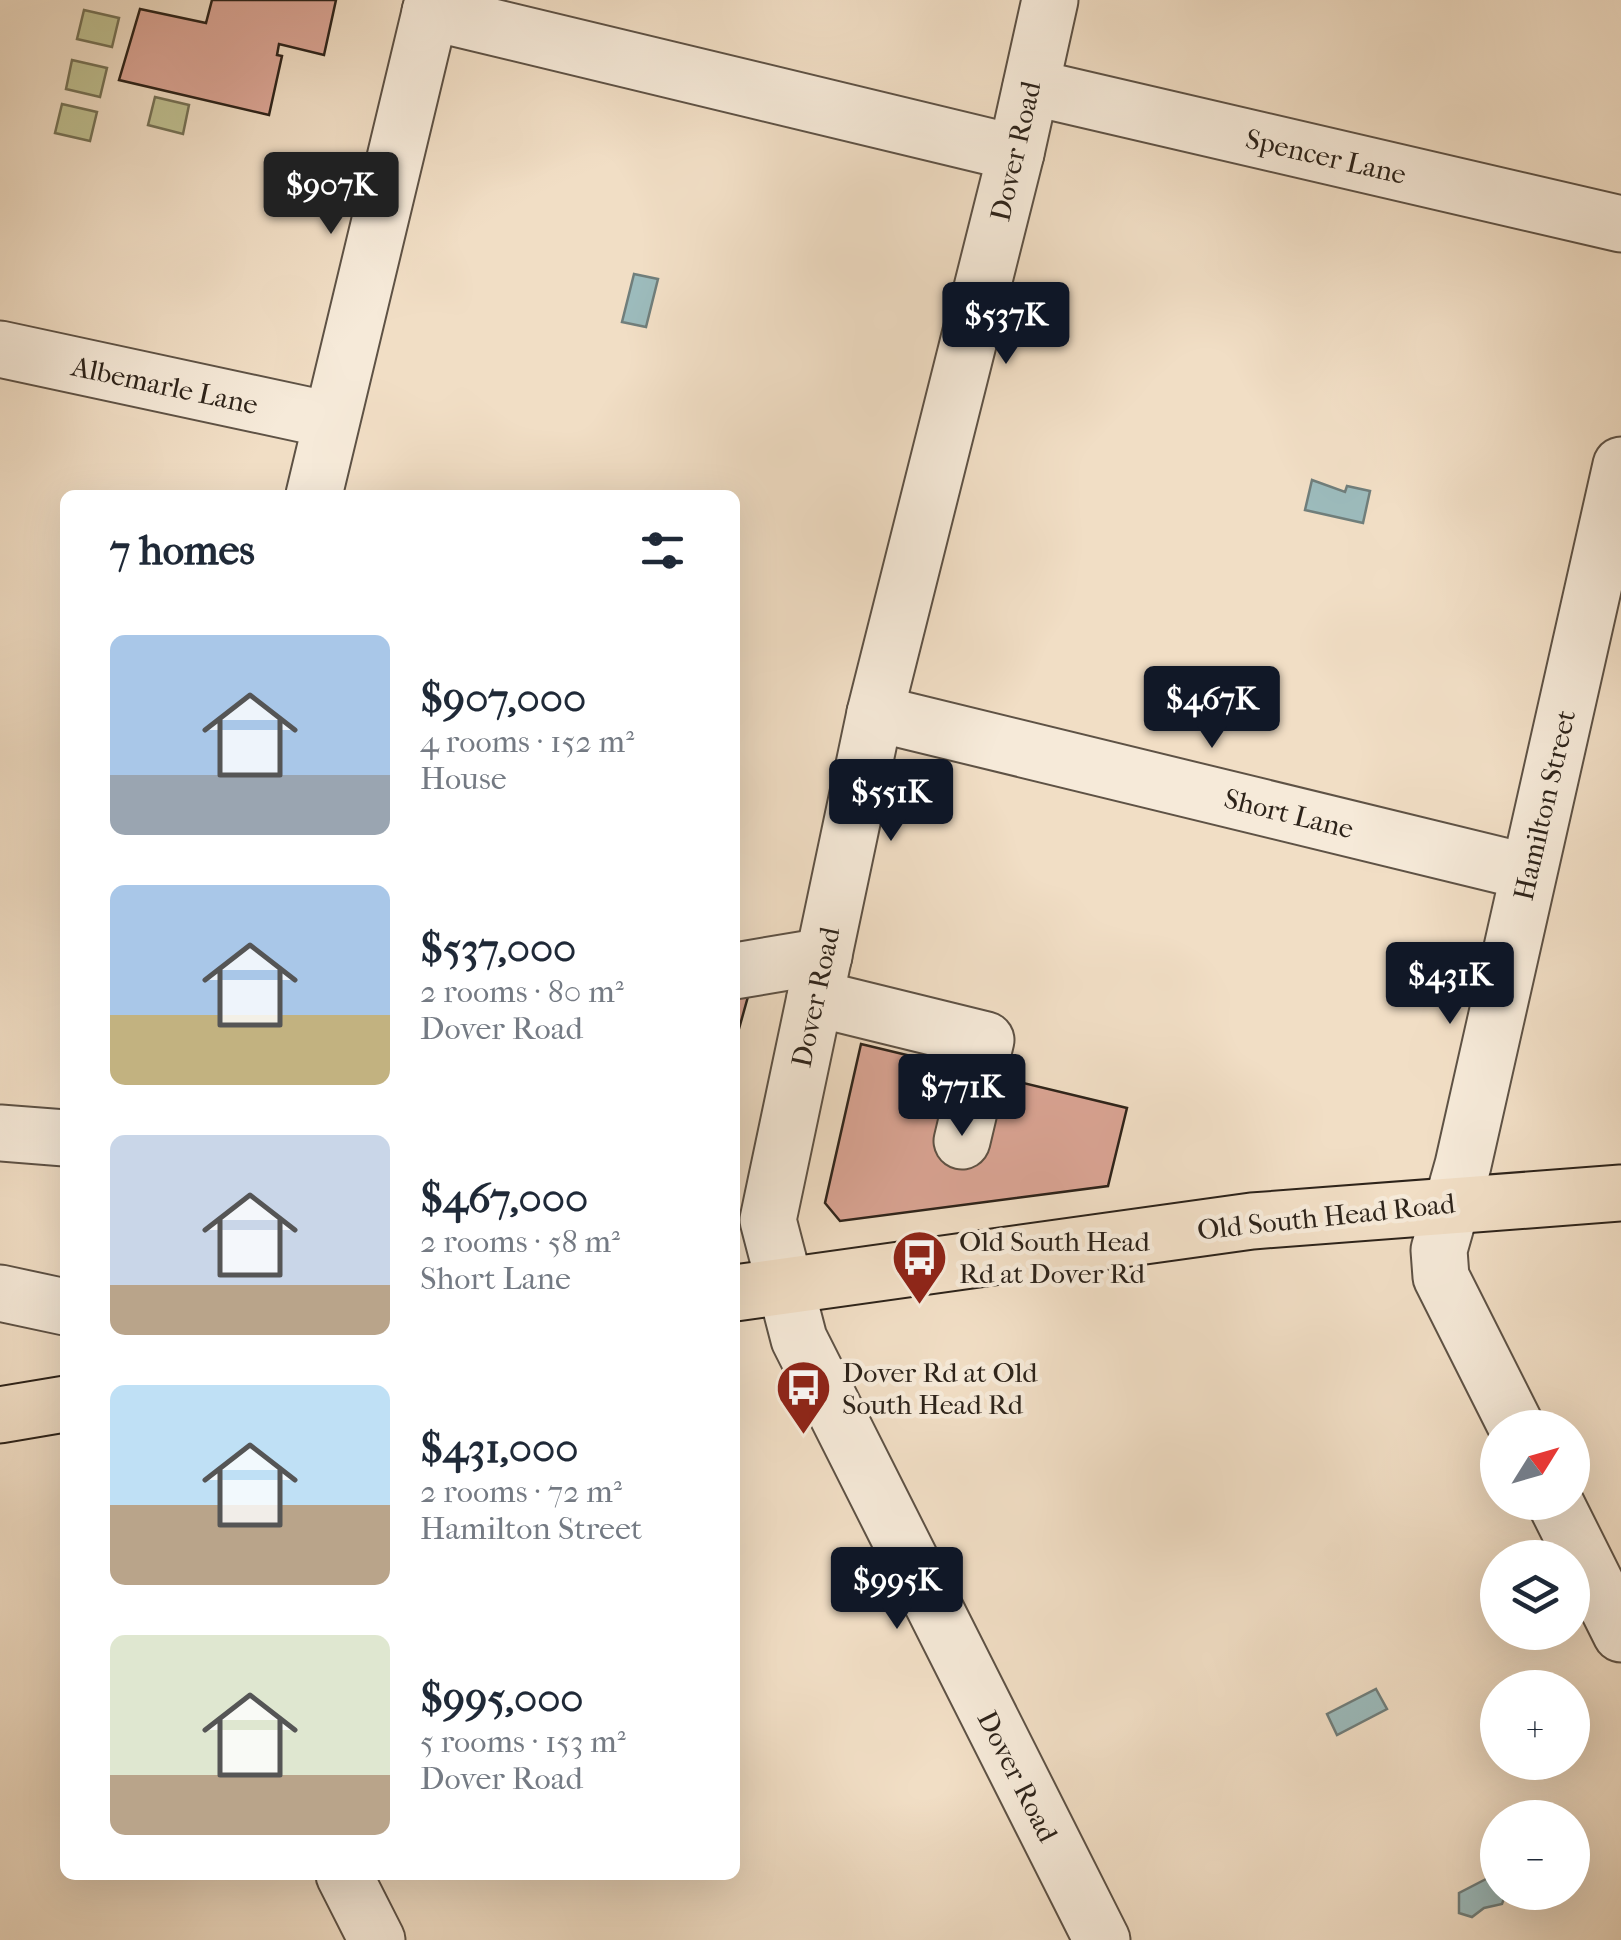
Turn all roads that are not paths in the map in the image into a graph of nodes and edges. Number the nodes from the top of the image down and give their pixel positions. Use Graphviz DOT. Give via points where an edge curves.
graph roads {
  1 [pos="1050,0"];
  2 [pos="432,6"];
  3 [pos="1031,87"];
  4 [pos="1016,152"];
  5 [pos="1621,224"];
  6 [pos="0,349"];
  7 [pos="330,420"];
  8 [pos="1621,465"];
  9 [pos="315,490"];
  10 [pos="875,713"];
  11 [pos="1528,872"];
  12 [pos="740,970"];
  13 [pos="819,977"];
  14 [pos="0,1133"];
  15 [pos="60,1138"];
  16 [pos="962,1141"];
  17 [pos="1621,1193"];
  18 [pos="1453,1202"];
  19 [pos="759,1289"];
  20 [pos="0,1293"];
  21 [pos="60,1306"];
  22 [pos="60,1405"];
  23 [pos="1508,1410"];
  24 [pos="0,1415"];
  25 [pos="1564,1520"];
  26 [pos="1621,1634"];
  27 [pos="347,1880"];
  28 [pos="377,1940"];
  29 [pos="1102,1940"];
  1 -- 3 [label="street, Dover Road"];
  2 -- 4 [label="street"];
  2 -- 7 [label="street"];
  3 -- 4 [label="street, Dover Road"];
  3 -- 5 [label="street, Spencer Lane"];
  4 -- 10 [label="street, Dover Road"];
  6 -- 7 [label="street, Albemarle Lane"];
  7 -- 9 [label="street"];
  8 -- 11 [label="street, Hamilton Street"];
  10 -- 11 [label="street, Short Lane"];
  10 -- 13 [label="street, Dover Road"];
  11 -- 18 [label="street, Hamilton Street"];
  12 -- 13 [label="street"];
  13 -- 16 [label="street" via="986,1040"];
  13 -- 19 [label="street, Dover Road"];
  14 -- 15 [label="street"];
  17 -- 18 [label="main road, Old South Head Road"];
  18 -- 19 [label="main road, Old South Head Road" via="1252,1221"];
  18 -- 23 [label="street, Hamilton Street" via="1439,1250 1441,1276"];
  19 -- 29 [label="street, Dover Road" via="799,1338"];
  20 -- 21 [label="street"];
  22 -- 24 [label="main road"];
  25 -- 26 [label="street"];
  27 -- 28 [label="street"];
}
